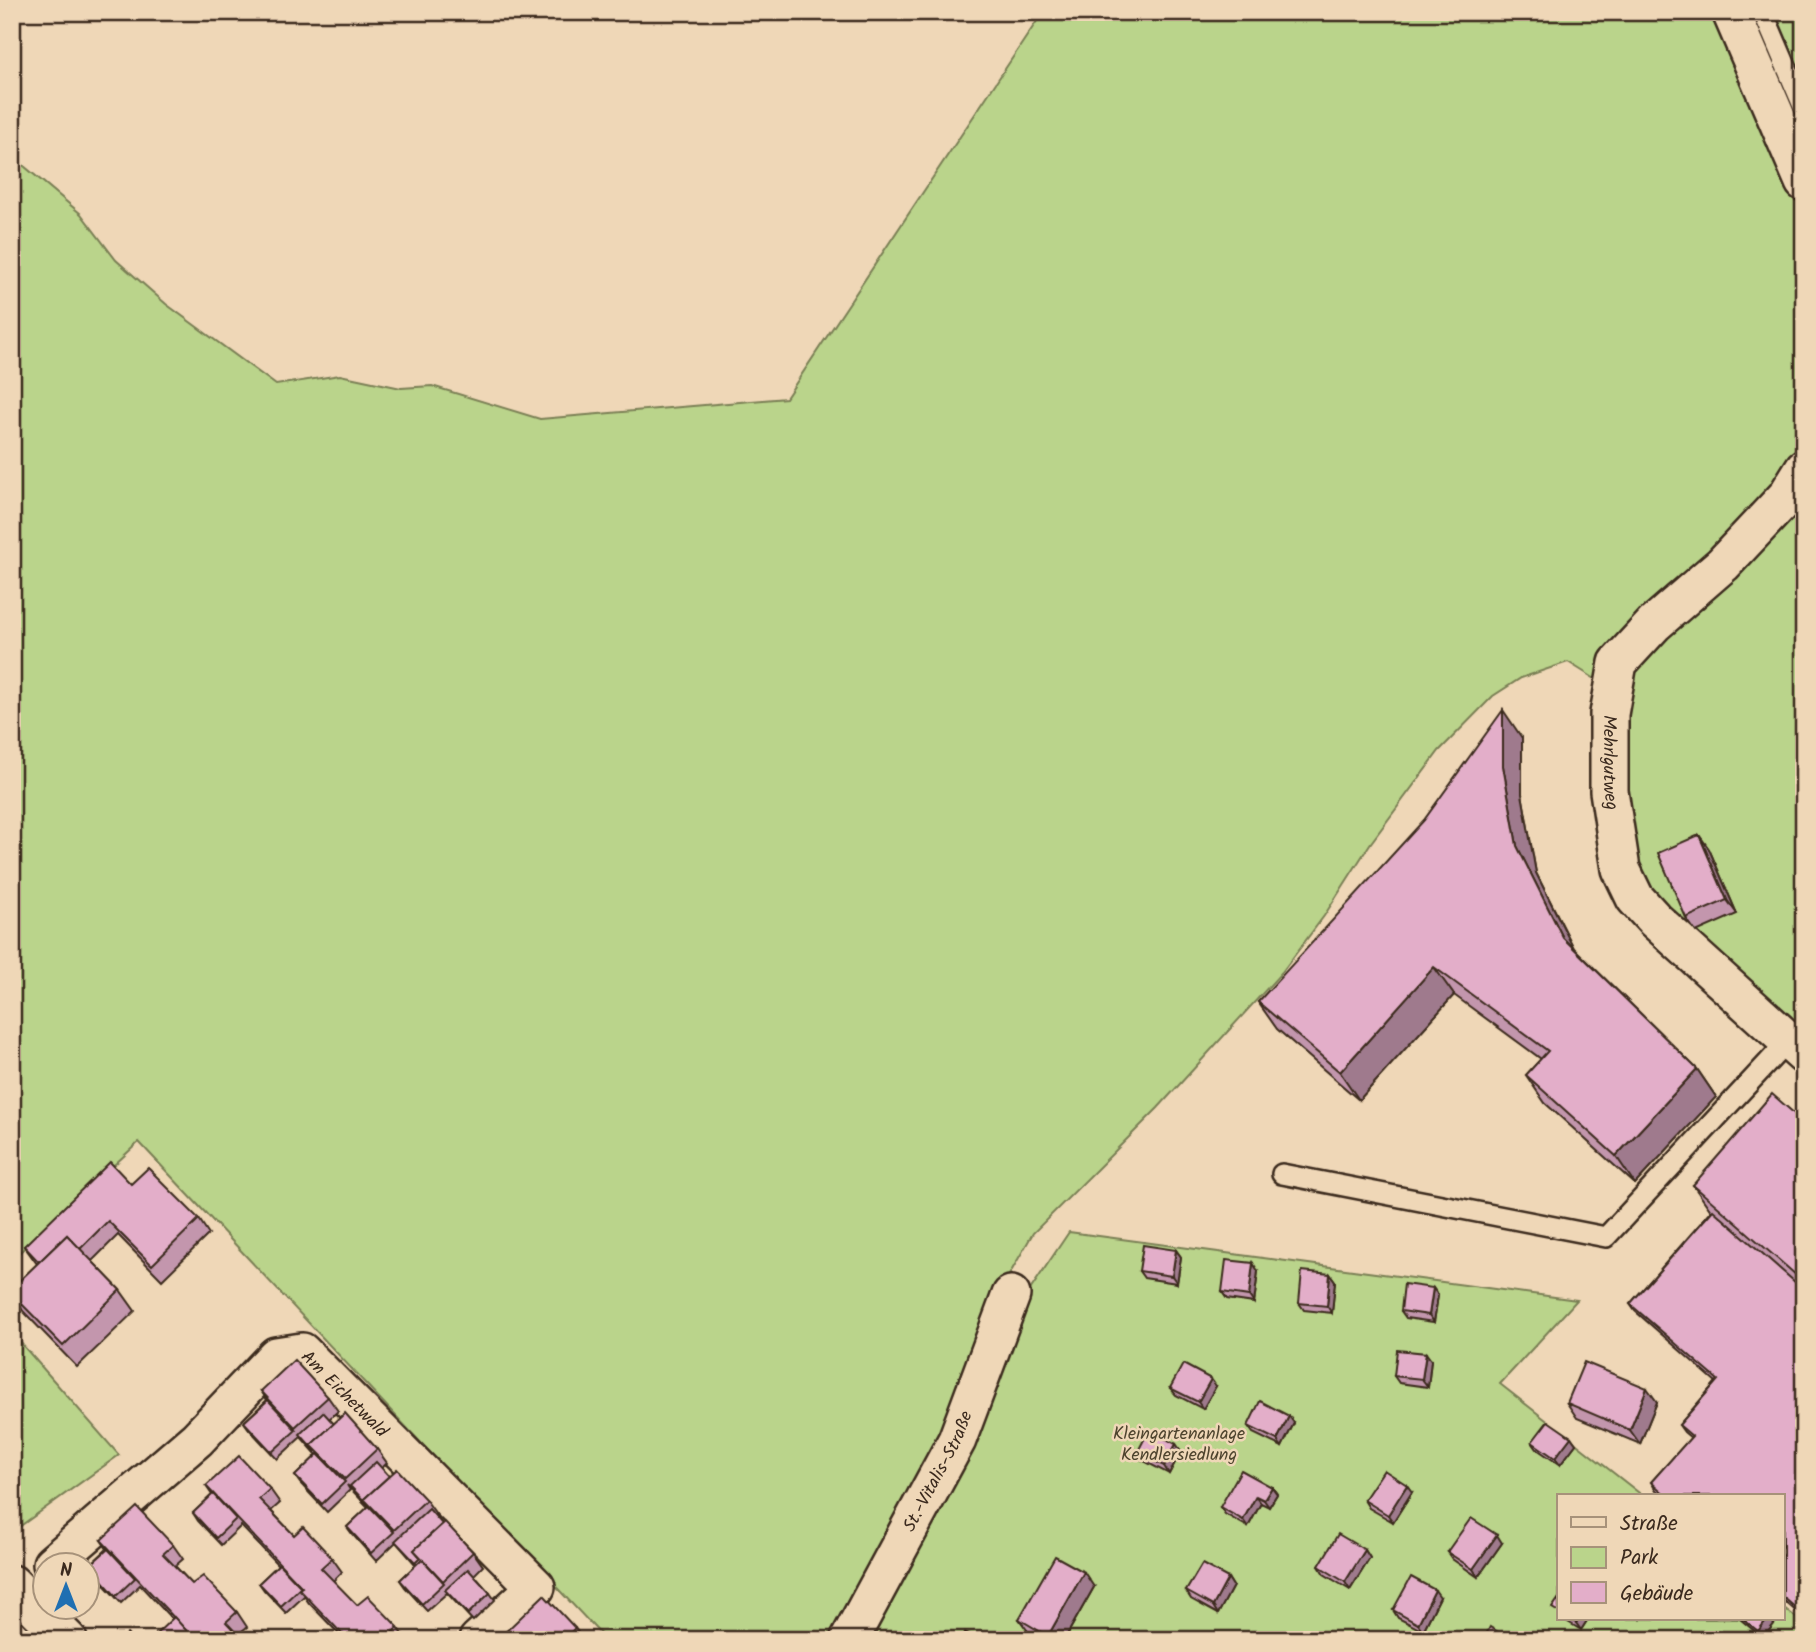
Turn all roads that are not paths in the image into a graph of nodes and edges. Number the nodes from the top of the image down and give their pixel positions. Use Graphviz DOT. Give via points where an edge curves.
graph roads {
  1 [pos="1731,12"];
  2 [pos="1763,12"];
  3 [pos="1804,107"];
  4 [pos="1804,182"];
  5 [pos="1804,468"];
  6 [pos="1796,1048"];
  7 [pos="1282,1174"];
  8 [pos="1011,1295"];
  9 [pos="68,1550"];
  10 [pos="26,1582"];
  11 [pos="68,1640"];
  12 [pos="478,1640"];
  13 [pos="849,1640"];
  1 -- 4 [label="street"];
  2 -- 3 [label="lane"];
  5 -- 6 [label="street, Mehrlgutweg" via="1786,497 1723,564 1654,624 1618,663 1609,714 1609,791 1620,869 1635,898"];
  6 -- 7 [label="lane" via="1606,1237"];
  8 -- 13 [label="street, St.-Vitalis-Straße" via="957,1440"];
  9 -- 12 [label="street, Am Eichetwald" via="197,1439 276,1356 302,1352 536,1587"];
  10 -- 11 [label="street"];
}
